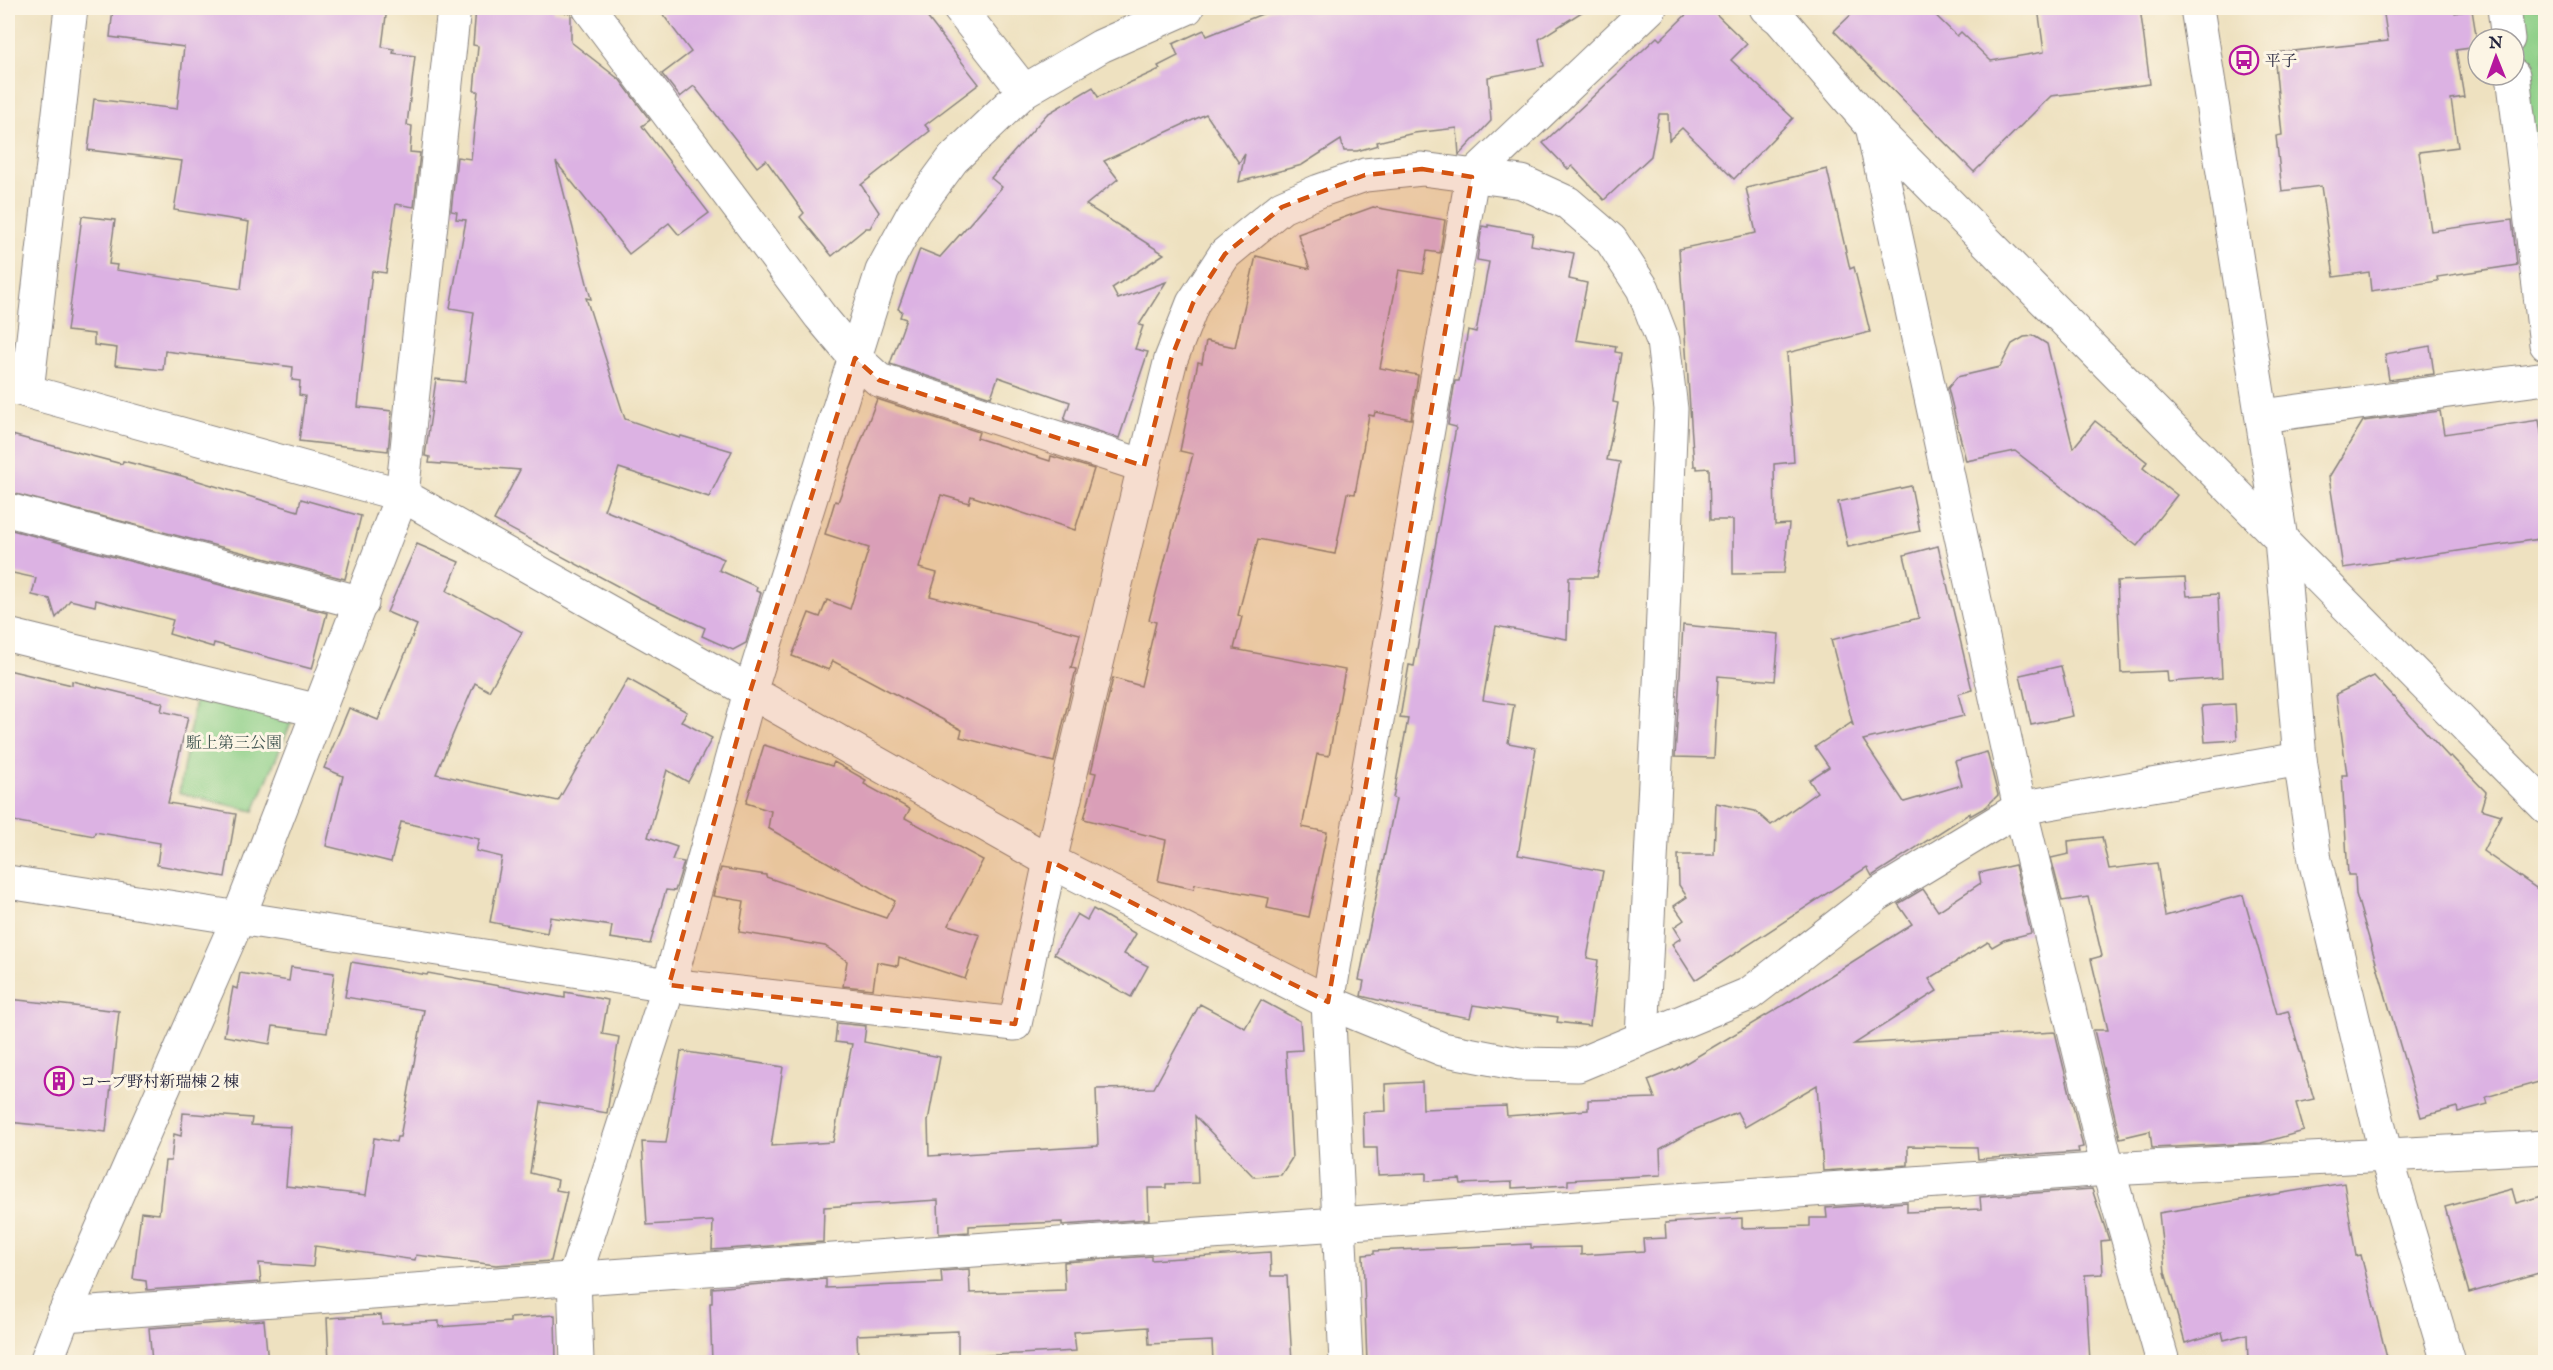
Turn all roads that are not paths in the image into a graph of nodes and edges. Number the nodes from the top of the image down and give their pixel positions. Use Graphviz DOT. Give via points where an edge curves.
graph roads {
  1 [pos="71,8"];
  2 [pos="453,8"];
  3 [pos="590,8"];
  4 [pos="959,8"];
  5 [pos="1187,8"];
  6 [pos="1650,8"];
  7 [pos="2197,8"];
  8 [pos="2504,8"];
  9 [pos="1780,11"];
  10 [pos="2506,27"];
  11 [pos="2514,87"];
  12 [pos="1023,91"];
  13 [pos="1872,126"];
  14 [pos="1472,177"];
  15 [pos="2546,344"];
  16 [pos="855,358"];
  17 [pos="2546,378"];
  18 [pos="17,389"];
  19 [pos="2262,416"];
  20 [pos="1144,466"];
  21 [pos="402,495"];
  22 [pos="8,510"];
  23 [pos="2282,538"];
  24 [pos="362,603"];
  25 [pos="8,635"];
  26 [pos="750,692"];
  27 [pos="319,711"];
  28 [pos="2300,759"];
  29 [pos="2546,807"];
  30 [pos="2020,808"];
  31 [pos="1050,861"];
  32 [pos="8,882"];
  33 [pos="238,919"];
  34 [pos="669,985"];
  35 [pos="1328,1002"];
  36 [pos="1642,1037"];
  37 [pos="2546,1147"];
  38 [pos="2386,1156"];
  39 [pos="2108,1169"];
  40 [pos="1339,1224"];
  41 [pos="574,1279"];
  42 [pos="64,1315"];
  43 [pos="46,1362"];
  44 [pos="577,1362"];
  45 [pos="1346,1362"];
  46 [pos="2163,1362"];
  47 [pos="2448,1362"];
  1 -- 18 [label="street"];
  2 -- 21 [label="street"];
  3 -- 16 [label="street"];
  4 -- 12 [label="street"];
  5 -- 12 [label="street" via="1101,46"];
  6 -- 14 [label="street"];
  7 -- 19 [label="street"];
  8 -- 10 [label="street"];
  9 -- 13 [label="street"];
  11 -- 15 [label="street"];
  12 -- 16 [label="street" via="953,159 914,212 882,271"];
  13 -- 23 [label="street"];
  13 -- 30 [label="street"];
  14 -- 20 [label="street" via="1422,169 1365,175 1282,207 1225,254 1193,303 1171,359"];
  14 -- 35 [label="street"];
  14 -- 36 [label="street" via="1522,182 1568,203 1611,240 1643,289 1663,341 1671,409"];
  16 -- 20 [label="street" via="879,380"];
  16 -- 26 [label="street"];
  17 -- 19 [label="street"];
  18 -- 21 [label="street"];
  19 -- 23 [label="street"];
  20 -- 31 [label="street"];
  21 -- 24 [label="street"];
  21 -- 26 [label="street"];
  22 -- 24 [label="street"];
  23 -- 28 [label="street"];
  23 -- 29 [label="street"];
  24 -- 27 [label="street"];
  25 -- 27 [label="street"];
  26 -- 31 [label="street"];
  26 -- 34 [label="street"];
  27 -- 33 [label="street"];
  28 -- 30 [label="street"];
  28 -- 38 [label="street" via="2315,860"];
  30 -- 36 [label="street" via="1877,895 1749,994"];
  30 -- 39 [label="street"];
  31 -- 34 [label="street" via="1016,1024"];
  31 -- 35 [label="street"];
  32 -- 33 [label="street"];
  33 -- 34 [label="street"];
  33 -- 42 [label="street"];
  34 -- 41 [label="street"];
  35 -- 36 [label="street" via="1442,1049 1519,1064 1578,1065"];
  35 -- 40 [label="street"];
  37 -- 38 [label="street"];
  38 -- 39 [label="street"];
  38 -- 47 [label="street"];
  39 -- 40 [label="street"];
  39 -- 46 [label="street"];
  40 -- 41 [label="street"];
  40 -- 45 [label="street"];
  41 -- 42 [label="street"];
  41 -- 44 [label="street"];
  42 -- 43 [label="street"];
}
